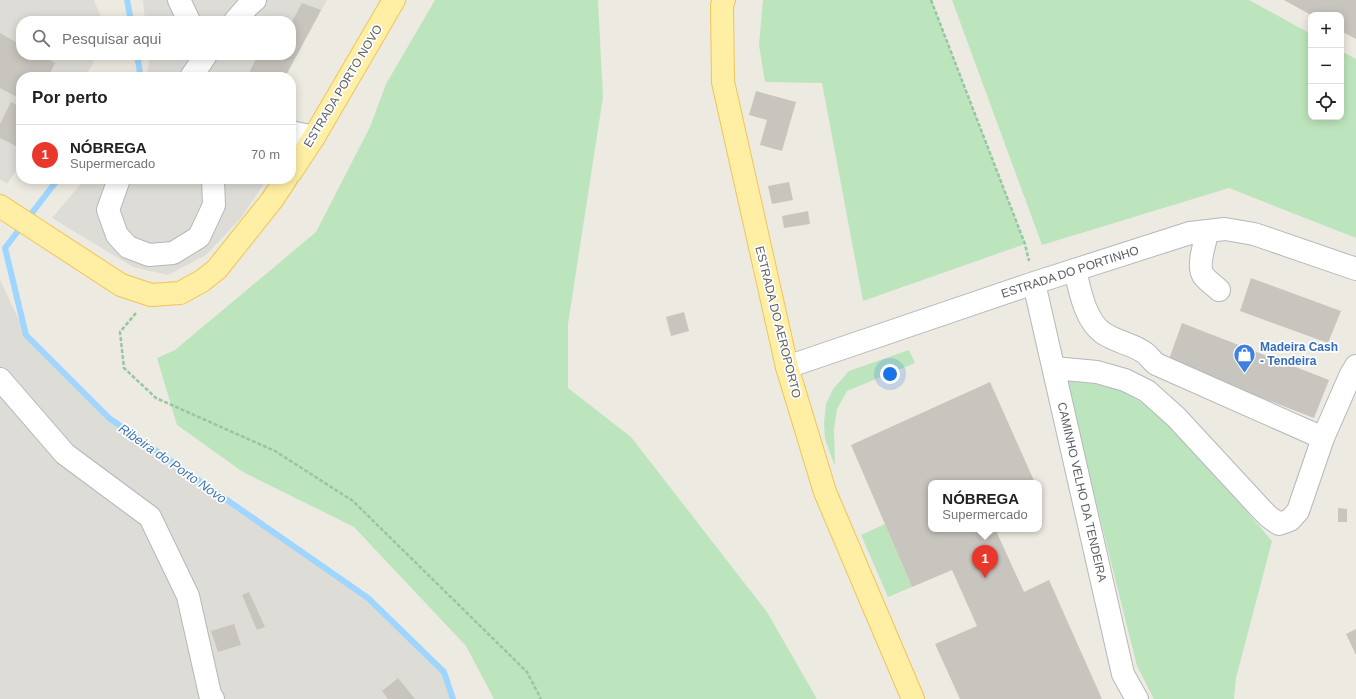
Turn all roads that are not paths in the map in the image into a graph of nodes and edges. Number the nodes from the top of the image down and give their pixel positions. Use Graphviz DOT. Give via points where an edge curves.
graph roads {
  1 [pos="179,0"];
  2 [pos="255,0"];
  3 [pos="394,0"];
  4 [pos="722,2"];
  5 [pos="187,16"];
  6 [pos="239,16"];
  7 [pos="203,60"];
  8 [pos="194,72"];
  9 [pos="296,133"];
  10 [pos="314,137"];
  11 [pos="296,164"];
  12 [pos="117,184"];
  13 [pos="213,184"];
  14 [pos="283,184"];
  15 [pos="0,206"];
  16 [pos="1208,231"];
  17 [pos="1356,268"];
  18 [pos="1075,270"];
  19 [pos="1034,283"];
  20 [pos="1219,290"];
  21 [pos="1356,366"];
  22 [pos="787,367"];
  23 [pos="1054,368"];
  24 [pos="0,379"];
  25 [pos="1323,438"];
  26 [pos="213,699"];
  27 [pos="913,699"];
  28 [pos="1137,699"];
  1 -- 5 [label="street"];
  2 -- 6 [label="street"];
  3 -- 10 [label="main road, ESTRADA PORTO NOVO"];
  4 -- 22 [label="main road, ESTRADA DO AEROPORTO" via="723,82"];
  7 -- 8 [label="street"];
  9 -- 10 [label="street"];
  10 -- 11 [label="main road, ESTRADA PORTO NOVO"];
  12 -- 13 [label="street" via="108,210 117,235 128,247 149,255 173,253 199,237 214,205"];
  14 -- 15 [label="main road" via="217,269 180,293 151,295 121,285"];
  16 -- 17 [label="street, ESTRADA DO PORTINHO" via="1225,229 1254,234"];
  16 -- 18 [label="street, ESTRADA DO PORTINHO" via="1190,233"];
  16 -- 20 [label="street" via="1201,267 1203,275"];
  18 -- 19 [label="street, ESTRADA DO PORTINHO"];
  18 -- 25 [label="street" via="1088,313 1094,324 1104,333 1144,353 1156,364"];
  19 -- 22 [label="street, ESTRADA DO PORTINHO"];
  19 -- 23 [label="street, CAMINHO VELHO DA TENDEIRA"];
  21 -- 25 [label="street"];
  22 -- 27 [label="main road, ESTRADA DO AEROPORTO" via="825,492"];
  23 -- 25 [label="street" via="1097,372 1125,380 1147,391 1176,417 1268,517 1279,524 1290,520 1298,511"];
  23 -- 28 [label="street, CAMINHO VELHO DA TENDEIRA" via="1122,674"];
  24 -- 26 [label="street" via="65,454 150,517 188,596"];
}
